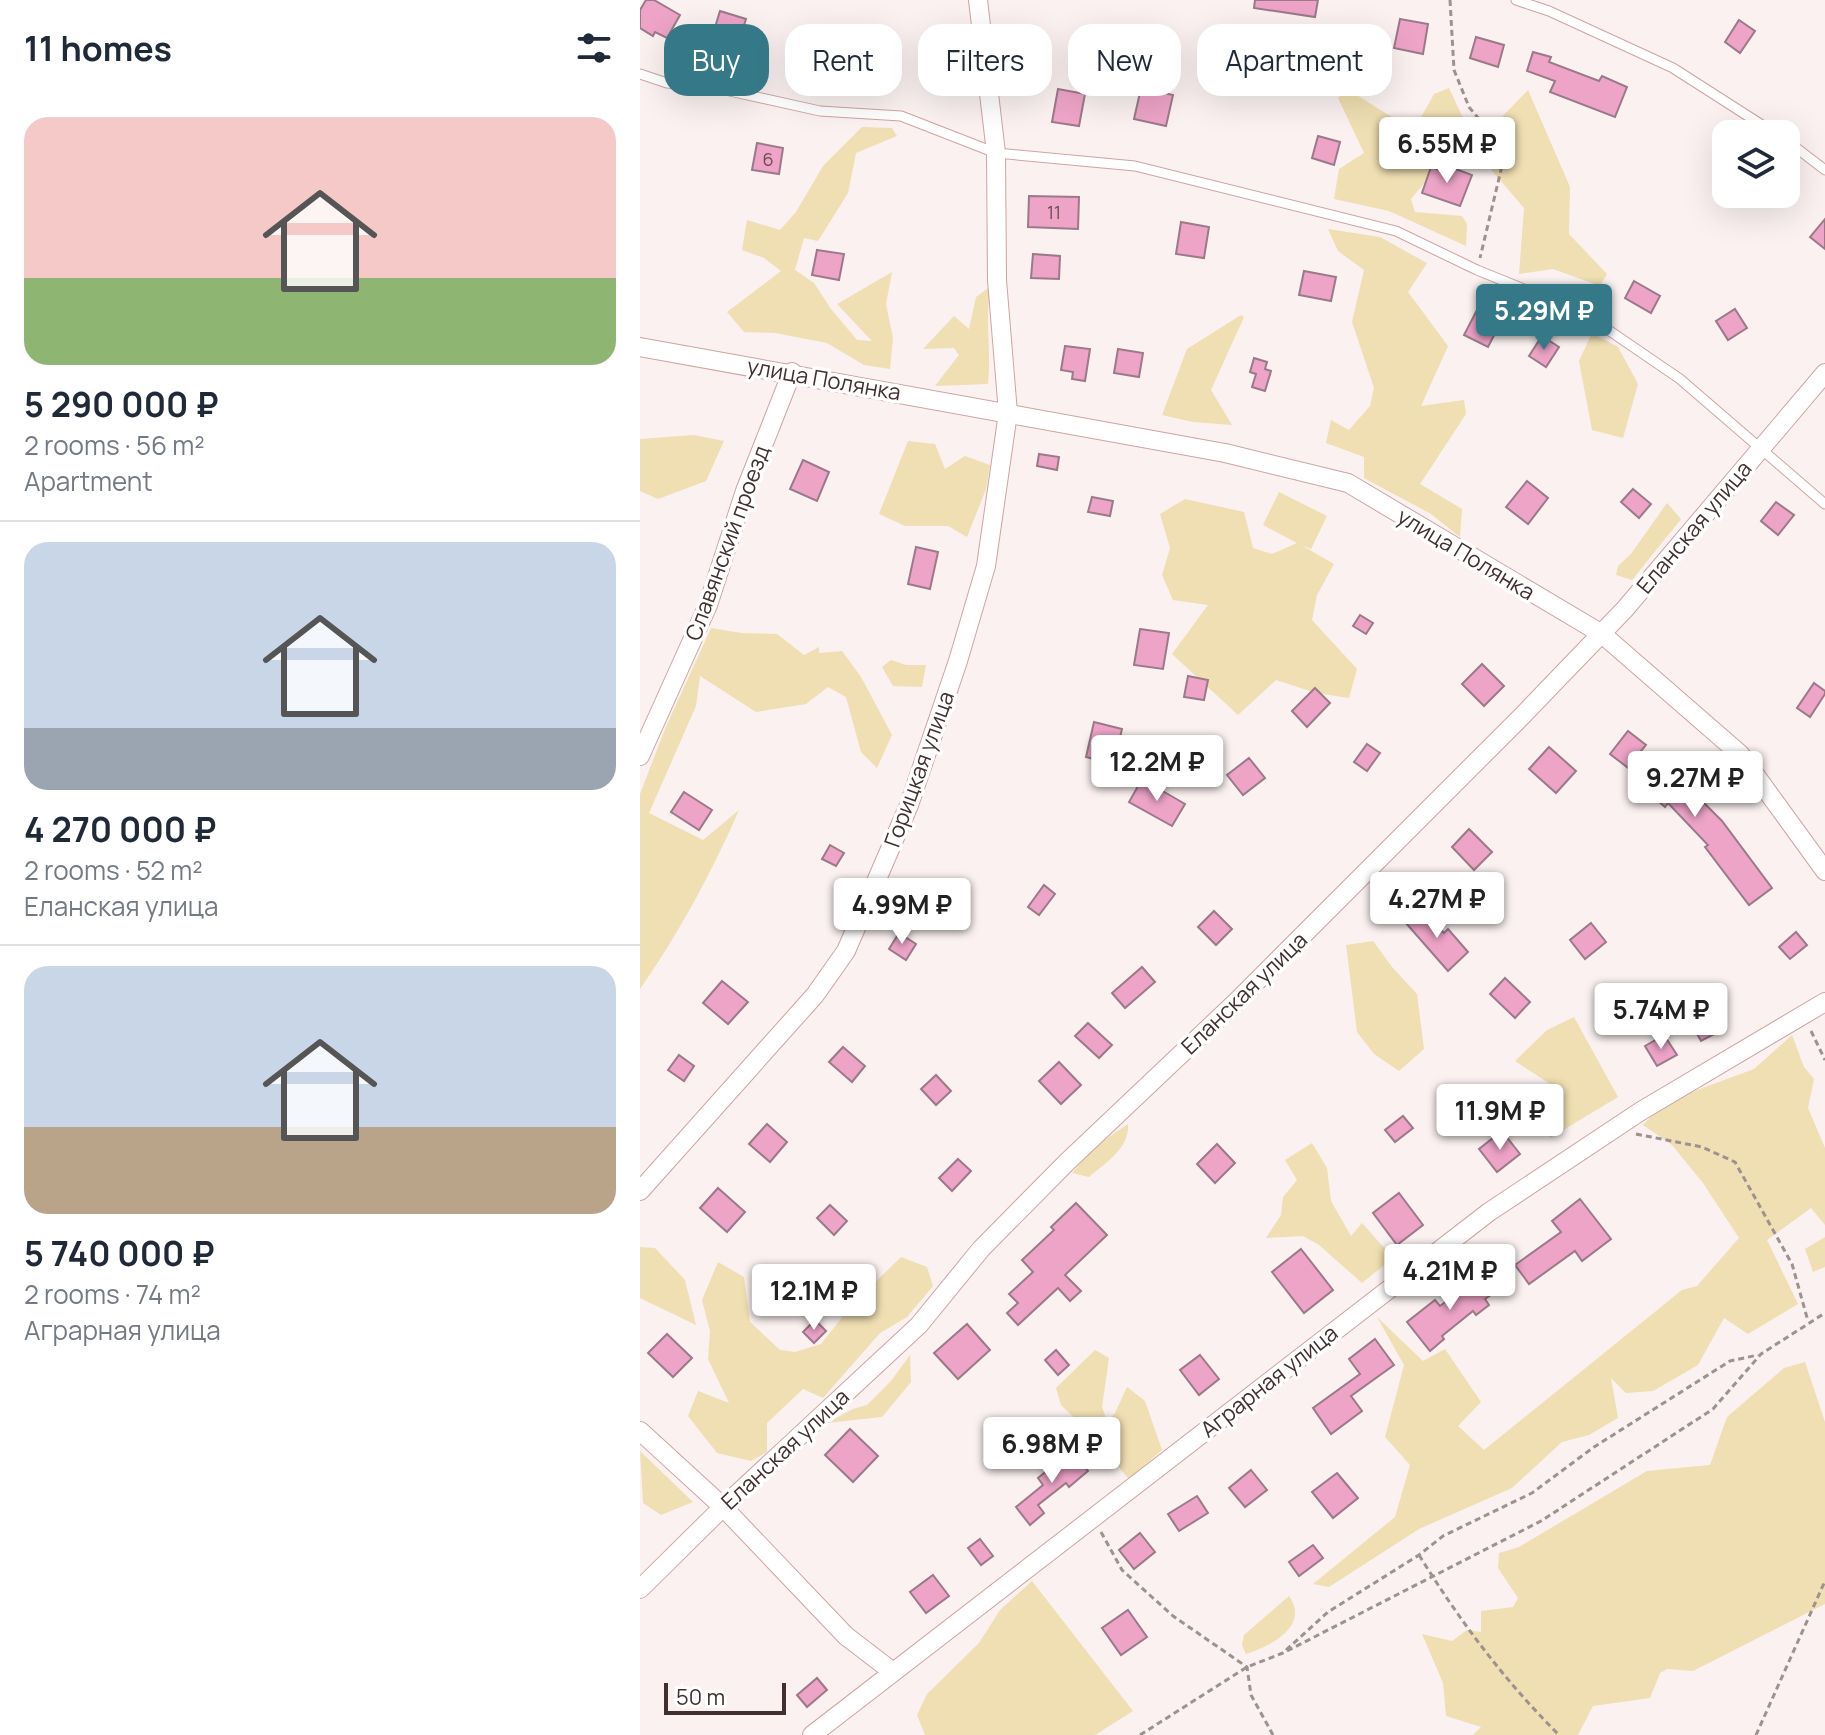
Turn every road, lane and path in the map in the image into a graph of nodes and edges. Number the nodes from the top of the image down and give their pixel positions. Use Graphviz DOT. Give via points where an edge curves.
graph roads {
  1 [pos="978,0"];
  2 [pos="1450,0"];
  3 [pos="1516,0"];
  4 [pos="640,74"];
  5 [pos="1754,120"];
  6 [pos="1800,151"];
  7 [pos="996,153"];
  8 [pos="1825,170"];
  9 [pos="1477,270"];
  10 [pos="640,347"];
  11 [pos="792,372"];
  12 [pos="1825,373"];
  13 [pos="1008,413"];
  14 [pos="1762,448"];
  15 [pos="1825,504"];
  16 [pos="1602,634"];
  17 [pos="640,756"];
  18 [pos="1825,871"];
  19 [pos="1825,1002"];
  20 [pos="1803,1015"];
  21 [pos="1825,1060"];
  22 [pos="1608,1133"];
  23 [pos="640,1191"];
  24 [pos="1825,1313"];
  25 [pos="1809,1323"];
  26 [pos="1761,1354"];
  27 [pos="640,1431"];
  28 [pos="723,1507"];
  29 [pos="1093,1517"];
  30 [pos="1419,1555"];
  31 [pos="1433,1577"];
  32 [pos="1825,1581"];
  33 [pos="640,1589"];
  34 [pos="1283,1653"];
  35 [pos="1247,1667"];
  36 [pos="893,1672"];
  37 [pos="812,1735"];
  38 [pos="1140,1735"];
  39 [pos="1273,1735"];
  40 [pos="1559,1735"];
  41 [pos="1756,1735"];
  1 -- 7 [label="street"];
  2 -- 9 [label="path" via="1454,70 1469,107 1497,141 1501,170"];
  3 -- 5 [label="lane" via="1673,68"];
  4 -- 7 [label="lane" via="820,111 901,116"];
  6 -- 8 [label="lane"];
  7 -- 9 [label="lane" via="1135,166 1396,231"];
  7 -- 13 [label="street" via="997,280"];
  9 -- 14 [label="lane" via="1585,314 1680,379"];
  10 -- 11 [label="street, улица Полянка"];
  11 -- 13 [label="street, улица Полянка"];
  11 -- 17 [label="street, Славянский проезд" via="708,605"];
  12 -- 14 [label="street, Еланская улица"];
  13 -- 16 [label="street, улица Полянка" via="1225,453 1348,483"];
  13 -- 23 [label="street, Горицкая улица" via="986,566 958,661 909,805 846,951 815,995"];
  14 -- 15 [label="lane"];
  14 -- 16 [label="street, Еланская улица"];
  16 -- 18 [label="street, улица Полянка" via="1740,754"];
  16 -- 28 [label="street, Еланская улица" via="1236,1002 1002,1227 919,1325"];
  19 -- 20 [label="street, Аграрная улица"];
  20 -- 21 [label="path"];
  20 -- 22 [label="street, Аграрная улица"];
  22 -- 25 [label="path" via="1702,1147 1735,1162 1792,1264"];
  22 -- 29 [label="street, Аграрная улица" via="1489,1212"];
  24 -- 25 [label="path"];
  25 -- 26 [label="path"];
  26 -- 30 [label="path" via="1730,1361 1532,1493 1443,1536"];
  26 -- 31 [label="path" via="1713,1409 1541,1521"];
  27 -- 28 [label="street"];
  28 -- 33 [label="street, Еланская улица"];
  28 -- 36 [label="street" via="846,1636"];
  29 -- 35 [label="path" via="1122,1570 1173,1616"];
  29 -- 36 [label="street, Аграрная улица"];
  30 -- 31 [label="path"];
  30 -- 34 [label="path" via="1328,1612"];
  31 -- 34 [label="path"];
  31 -- 40 [label="path" via="1508,1683"];
  32 -- 41 [label="path"];
  34 -- 35 [label="path"];
  35 -- 38 [label="path"];
  35 -- 39 [label="path" via="1251,1695"];
  36 -- 37 [label="street, Аграрная улица"];
}
